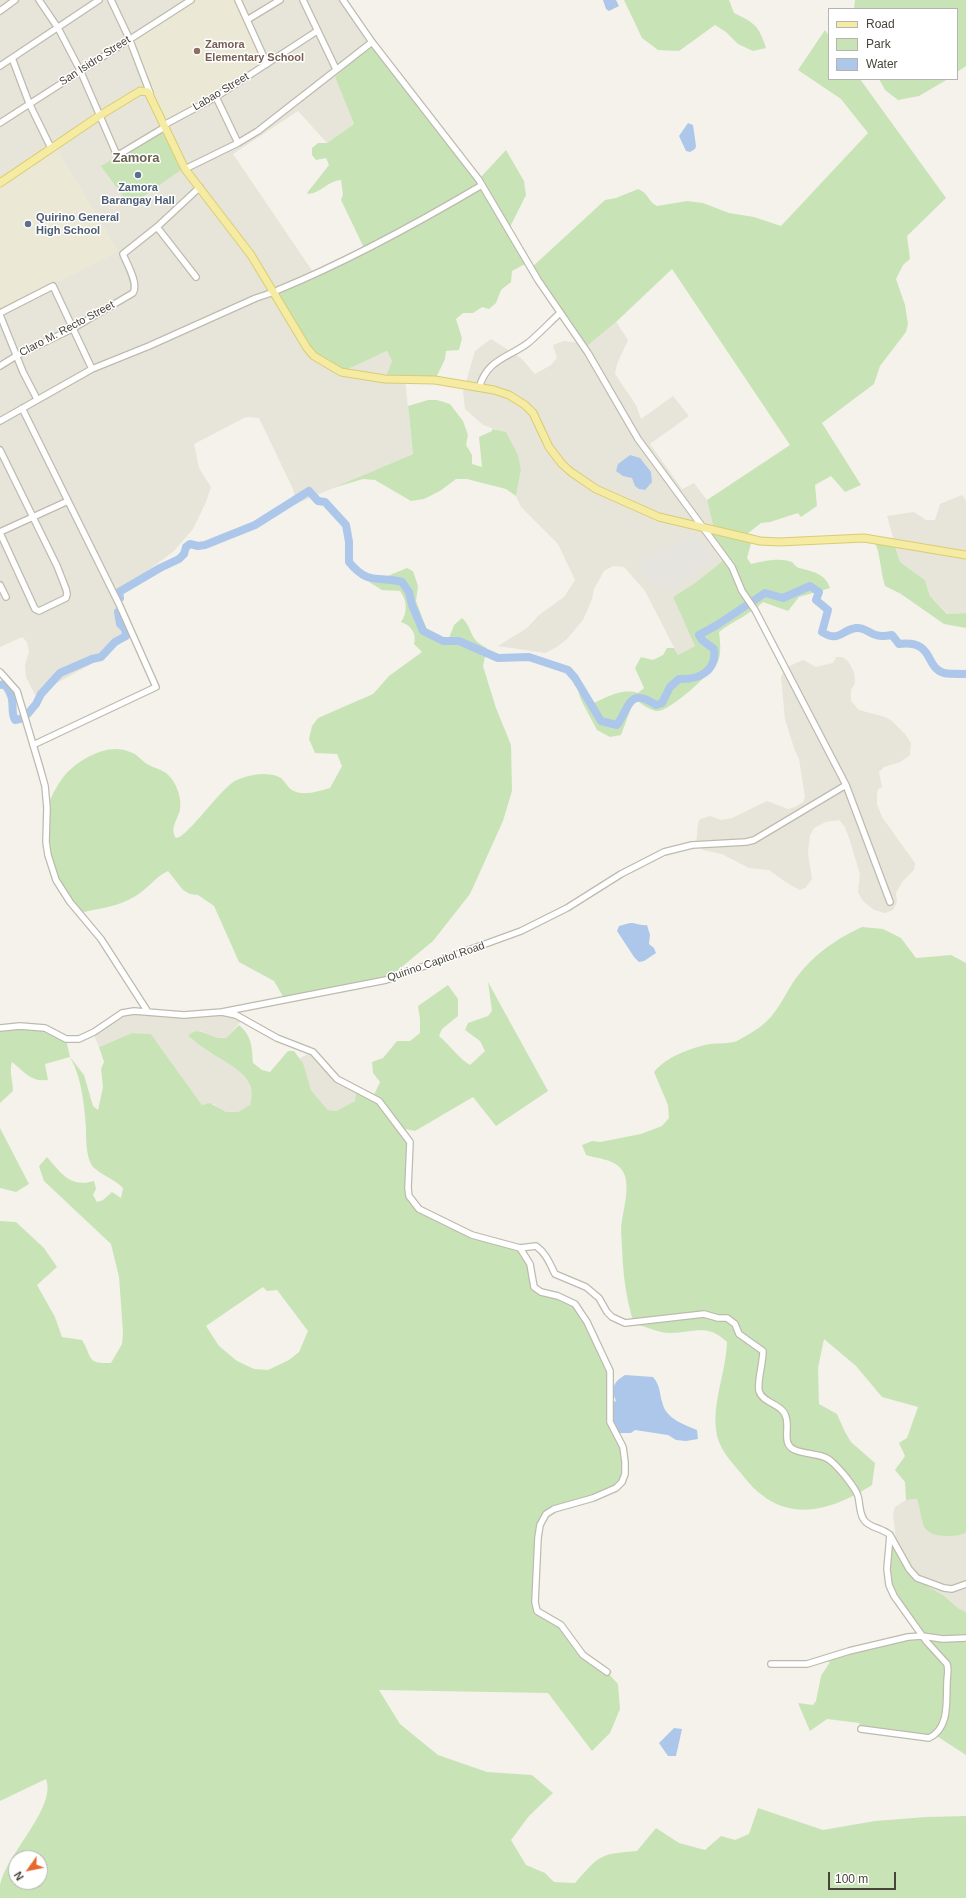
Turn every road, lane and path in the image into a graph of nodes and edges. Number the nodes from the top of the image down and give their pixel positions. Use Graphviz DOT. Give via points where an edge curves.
graph roads {
  1 [pos="15,0"];
  2 [pos="39,0"];
  3 [pos="100,0"];
  4 [pos="112,0"];
  5 [pos="191,0"];
  6 [pos="238,0"];
  7 [pos="280,0"];
  8 [pos="303,0"];
  9 [pos="343,0"];
  10 [pos="0,11"];
  11 [pos="247,20"];
  12 [pos="58,28"];
  13 [pos="317,32"];
  14 [pos="129,38"];
  15 [pos="372,42"];
  16 [pos="12,58"];
  17 [pos="266,64"];
  18 [pos="0,66"];
  19 [pos="336,69"];
  20 [pos="80,70"];
  21 [pos="150,93"];
  22 [pos="216,97"];
  23 [pos="29,103"];
  24 [pos="99,116"];
  25 [pos="0,123"];
  26 [pos="164,126"];
  27 [pos="238,143"];
  28 [pos="51,148"];
  29 [pos="185,169"];
  30 [pos="0,181"];
  31 [pos="482,185"];
  32 [pos="200,187"];
  33 [pos="157,227"];
  34 [pos="196,277"];
  35 [pos="276,291"];
  36 [pos="560,313"];
  37 [pos="0,314"];
  38 [pos="72,329"];
  39 [pos="16,356"];
  40 [pos="0,366"];
  41 [pos="92,369"];
  42 [pos="479,388"];
  43 [pos="37,399"];
  44 [pos="22,408"];
  45 [pos="0,421"];
  46 [pos="0,450"];
  47 [pos="68,501"];
  48 [pos="32,516"];
  49 [pos="705,528"];
  50 [pos="0,532"];
  51 [pos="966,555"];
  52 [pos="0,585"];
  53 [pos="6,597"];
  54 [pos="0,672"];
  55 [pos="33,745"];
  56 [pos="846,785"];
  57 [pos="890,902"];
  58 [pos="148,1012"];
  59 [pos="222,1012"];
  60 [pos="0,1028"];
  61 [pos="520,1248"];
  62 [pos="890,1535"];
  63 [pos="966,1584"];
  64 [pos="922,1636"];
  65 [pos="966,1638"];
  66 [pos="771,1664"];
  67 [pos="607,1672"];
  68 [pos="861,1729"];
  1 -- 10 [label="street"];
  2 -- 12 [label="street"];
  3 -- 12 [label="street"];
  4 -- 14 [label="street"];
  5 -- 14 [label="street, San Isidro Street"];
  6 -- 11 [label="street"];
  7 -- 11 [label="street"];
  8 -- 13 [label="street"];
  9 -- 15 [label="street"];
  11 -- 17 [label="street"];
  12 -- 16 [label="street"];
  12 -- 20 [label="street"];
  13 -- 17 [label="street, Labao Street"];
  13 -- 19 [label="street"];
  14 -- 20 [label="street, San Isidro Street"];
  14 -- 21 [label="street"];
  15 -- 19 [label="street"];
  15 -- 31 [label="street"];
  16 -- 18 [label="street"];
  16 -- 23 [label="street"];
  17 -- 22 [label="street, Labao Street"];
  19 -- 27 [label="street" via="281,114"];
  20 -- 23 [label="street, San Isidro Street"];
  20 -- 24 [label="street"];
  21 -- 24 [label="main road" via="140,91"];
  21 -- 26 [label="main road"];
  22 -- 26 [label="street, Labao Street"];
  22 -- 27 [label="street"];
  23 -- 25 [label="street, San Isidro Street"];
  23 -- 28 [label="street"];
  24 -- 26 [label="street, Labao Street" via="118,154"];
  24 -- 28 [label="main road"];
  26 -- 29 [label="main road"];
  27 -- 29 [label="street"];
  28 -- 30 [label="main road"];
  29 -- 32 [label="main road"];
  31 -- 35 [label="street" via="388,239"];
  31 -- 36 [label="street"];
  32 -- 33 [label="street"];
  32 -- 35 [label="main road"];
  33 -- 34 [label="street"];
  33 -- 38 [label="street, Claro M. Recto Street" via="123,254 136,289 134,293"];
  35 -- 41 [label="street"];
  35 -- 42 [label="main road" via="291,323 314,356 341,372 385,378 435,380"];
  36 -- 42 [label="street" via="529,342 495,362 482,378"];
  36 -- 49 [label="street" via="588,352 638,439"];
  37 -- 38 [label="street" via="53,286"];
  37 -- 39 [label="street"];
  38 -- 39 [label="street, Claro M. Recto Street"];
  38 -- 41 [label="street"];
  39 -- 40 [label="street, Claro M. Recto Street"];
  39 -- 43 [label="street"];
  41 -- 43 [label="street"];
  42 -- 49 [label="main road" via="509,395 525,405 533,413 549,447 562,464 596,489 659,517"];
  43 -- 44 [label="street"];
  44 -- 45 [label="street"];
  44 -- 47 [label="street"];
  46 -- 48 [label="street"];
  47 -- 48 [label="street"];
  47 -- 55 [label="street" via="119,604 156,687"];
  48 -- 50 [label="street"];
  48 -- 50 [label="street" via="66,589 67,596 63,600 39,611 35,609"];
  49 -- 51 [label="main road" via="760,541 864,538"];
  49 -- 56 [label="street" via="732,567"];
  52 -- 53 [label="street"];
  54 -- 55 [label="street" via="16,691"];
  55 -- 58 [label="street" via="44,786 47,808 46,842 56,880 70,902 101,939"];
  56 -- 57 [label="street"];
  56 -- 59 [label="street, Quirino Capitol Road" via="754,840 692,845 664,852 521,932 476,949 386,980"];
  58 -- 59 [label="street, Quirino Capitol Road" via="184,1015"];
  58 -- 60 [label="street, Quirino Capitol Road" via="122,1013 79,1039 66,1039 45,1028"];
  59 -- 61 [label="street" via="236,1015 277,1038 313,1052 337,1079 379,1101 410,1142 408,1192 419,1209 458,1230"];
  61 -- 62 [label="street" via="536,1246 542,1249 555,1274 579,1283 591,1291 617,1321 634,1324 704,1314 727,1318 739,1334 763,1351 760,1392 765,1400 781,1408 786,1416 788,1445 794,1450 831,1460 858,1494 863,1519"];
  61 -- 67 [label="street" via="530,1264 534,1287 575,1304 610,1370 610,1422 623,1448 625,1474 616,1488 546,1514 540,1525 538,1538 535,1602 537,1611 561,1625 583,1655"];
  62 -- 63 [label="street" via="917,1578 952,1589"];
  62 -- 64 [label="street" via="887,1569 889,1585"];
  64 -- 65 [label="street" via="943,1640"];
  64 -- 66 [label="street" via="849,1651 807,1664"];
  64 -- 68 [label="street" via="942,1658 948,1669 947,1704 939,1731 929,1738 922,1738"];
}
